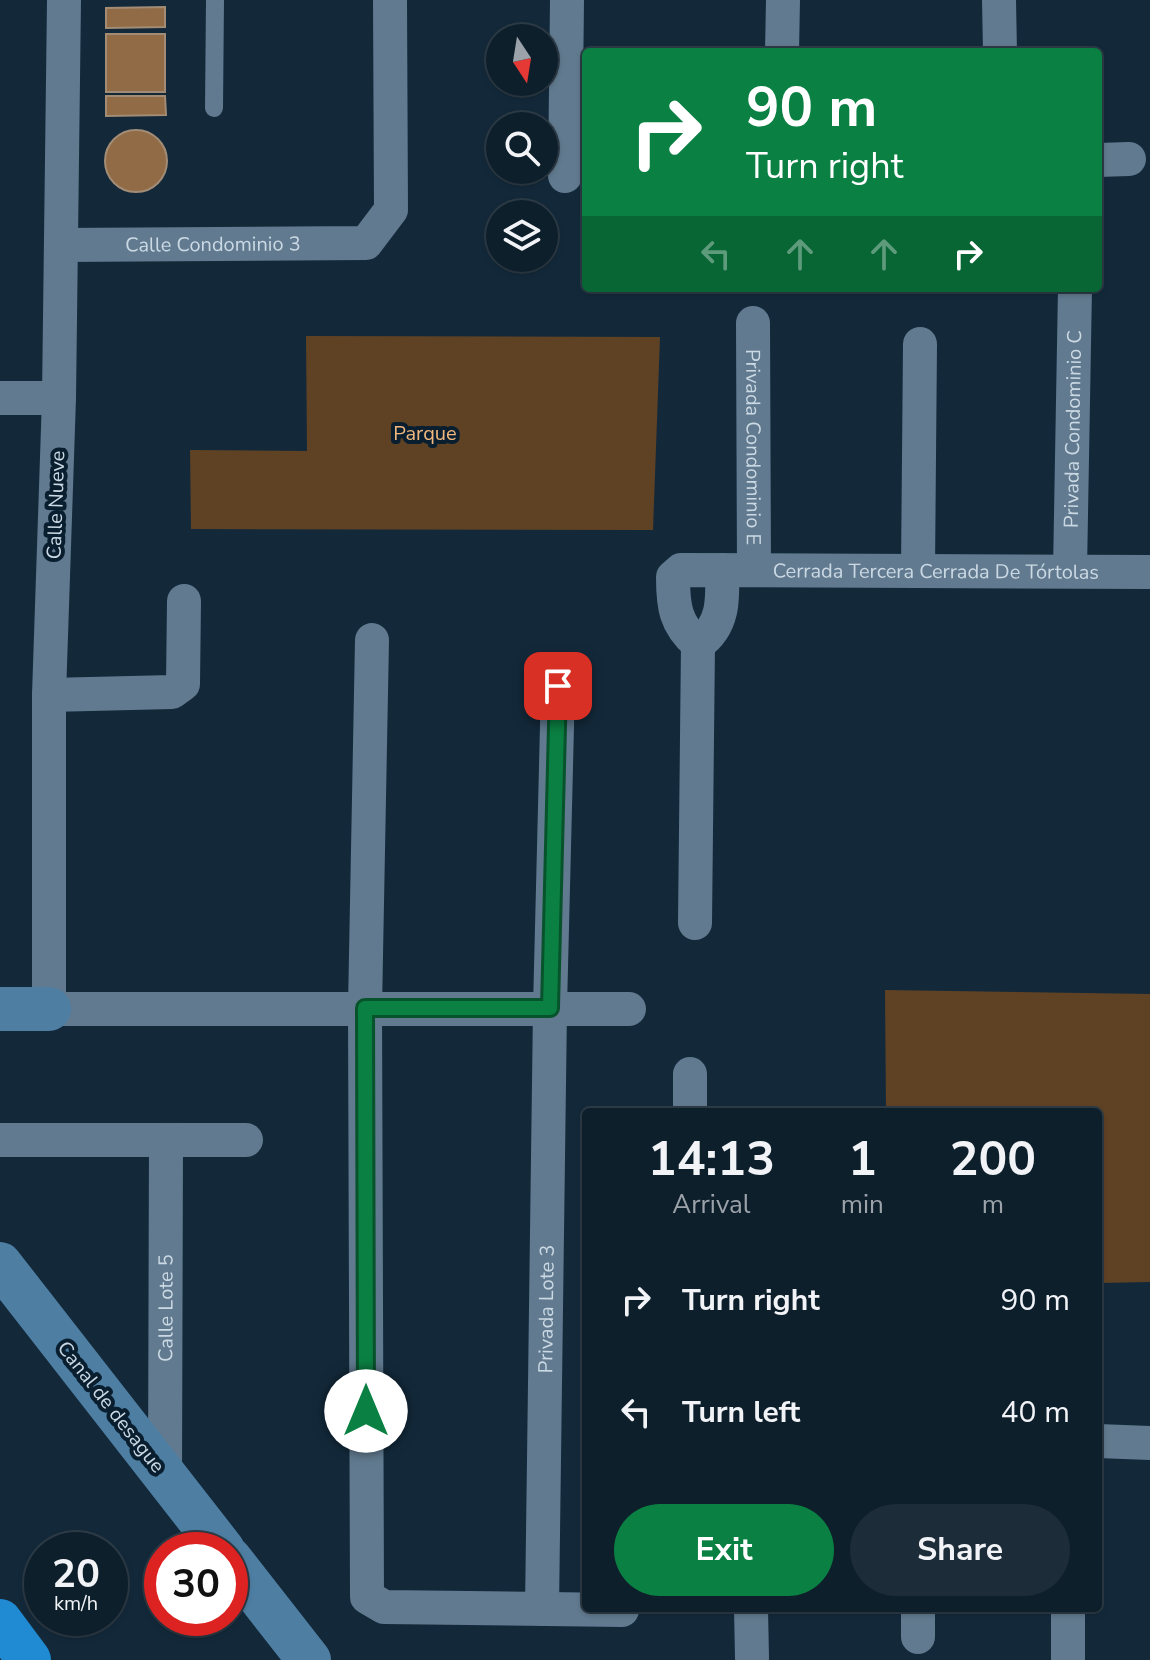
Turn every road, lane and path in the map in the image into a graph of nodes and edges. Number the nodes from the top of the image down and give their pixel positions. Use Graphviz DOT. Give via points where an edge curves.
graph roads {
  1 [pos="64,0"];
  2 [pos="215,0"];
  3 [pos="390,0"];
  4 [pos="567,0"];
  5 [pos="783,0"];
  6 [pos="999,0"];
  7 [pos="782,48"];
  8 [pos="1000,48"];
  9 [pos="214,108"];
  10 [pos="565,176"];
  11 [pos="61,245"];
  12 [pos="1075,292"];
  13 [pos="753,323"];
  14 [pos="920,344"];
  15 [pos="0,398"];
  16 [pos="59,398"];
  17 [pos="918,569"];
  18 [pos="738,570"];
  19 [pos="1070,571"];
  20 [pos="1150,572"];
  21 [pos="184,601"];
  22 [pos="372,640"];
  23 [pos="698,644"];
  24 [pos="558,686"];
  25 [pos="49,695"];
  26 [pos="695,923"];
  27 [pos="365,1008"];
  28 [pos="550,1008"];
  29 [pos="0,1009"];
  30 [pos="49,1009"];
  31 [pos="629,1009"];
  32 [pos="690,1074"];
  33 [pos="690,1108"];
  34 [pos="0,1140"];
  35 [pos="166,1140"];
  36 [pos="246,1140"];
  37 [pos="0,1264"];
  38 [pos="1102,1441"];
  39 [pos="1150,1443"];
  40 [pos="165,1476"];
  41 [pos="209,1532"];
  42 [pos="248,1582"];
  43 [pos="542,1609"];
  44 [pos="582,1610"];
  45 [pos="751,1612"];
  46 [pos="1068,1612"];
  47 [pos="0,1621"];
  48 [pos="752,1658"];
  49 [pos="29,1660"];
  50 [pos="309,1660"];
  51 [pos="1068,1660"];
  1 -- 11 [label="street, Calle Nueve"];
  2 -- 9 [label="lane"];
  3 -- 11 [label="street, Calle Condominio 3" via="391,210 366,243"];
  4 -- 10 [label="street"];
  5 -- 7 [label="street"];
  6 -- 8 [label="street"];
  11 -- 16 [label="street, Calle Nueve"];
  12 -- 19 [label="street, Privada Condominio C"];
  13 -- 18 [label="street, Privada Condominio E"];
  14 -- 17 [label="street"];
  15 -- 16 [label="street"];
  16 -- 25 [label="street, Calle Nueve"];
  17 -- 18 [label="street, Cerrada Tercera Cerrada De Tórtolas"];
  17 -- 19 [label="street, Cerrada Tercera Cerrada De Tórtolas"];
  18 -- 23 [label="street" via="717,625"];
  18 -- 23 [label="street, Cerrada Tercera Cerrada De Tórtolas" via="681,570 673,577 679,622"];
  19 -- 20 [label="street, Cerrada Tercera Cerrada De Tórtolas"];
  21 -- 25 [label="street" via="183,684 172,692"];
  22 -- 27 [label="street"];
  23 -- 26 [label="street"];
  24 -- 28 [label="street, Privada Lote 3"];
  25 -- 30 [label="street, Calle Nueve"];
  27 -- 28 [label="street"];
  27 -- 30 [label="street"];
  27 -- 43 [label="street" via="367,1597 384,1607"];
  28 -- 31 [label="street"];
  28 -- 43 [label="street, Privada Lote 3"];
  29 -- 30 [label="street"];
  32 -- 33 [label="street"];
  34 -- 35 [label="street"];
  35 -- 36 [label="street"];
  35 -- 40 [label="street, Calle Lote 5"];
  37 -- 40 [label="street, Canal de desague"];
  38 -- 39 [label="street"];
  40 -- 41 [label="street, Canal de desague"];
  42 -- 50 [label="street"];
  43 -- 44 [label="street"];
  45 -- 48 [label="street"];
  46 -- 51 [label="street"];
  47 -- 49 [label="highway"];
}
